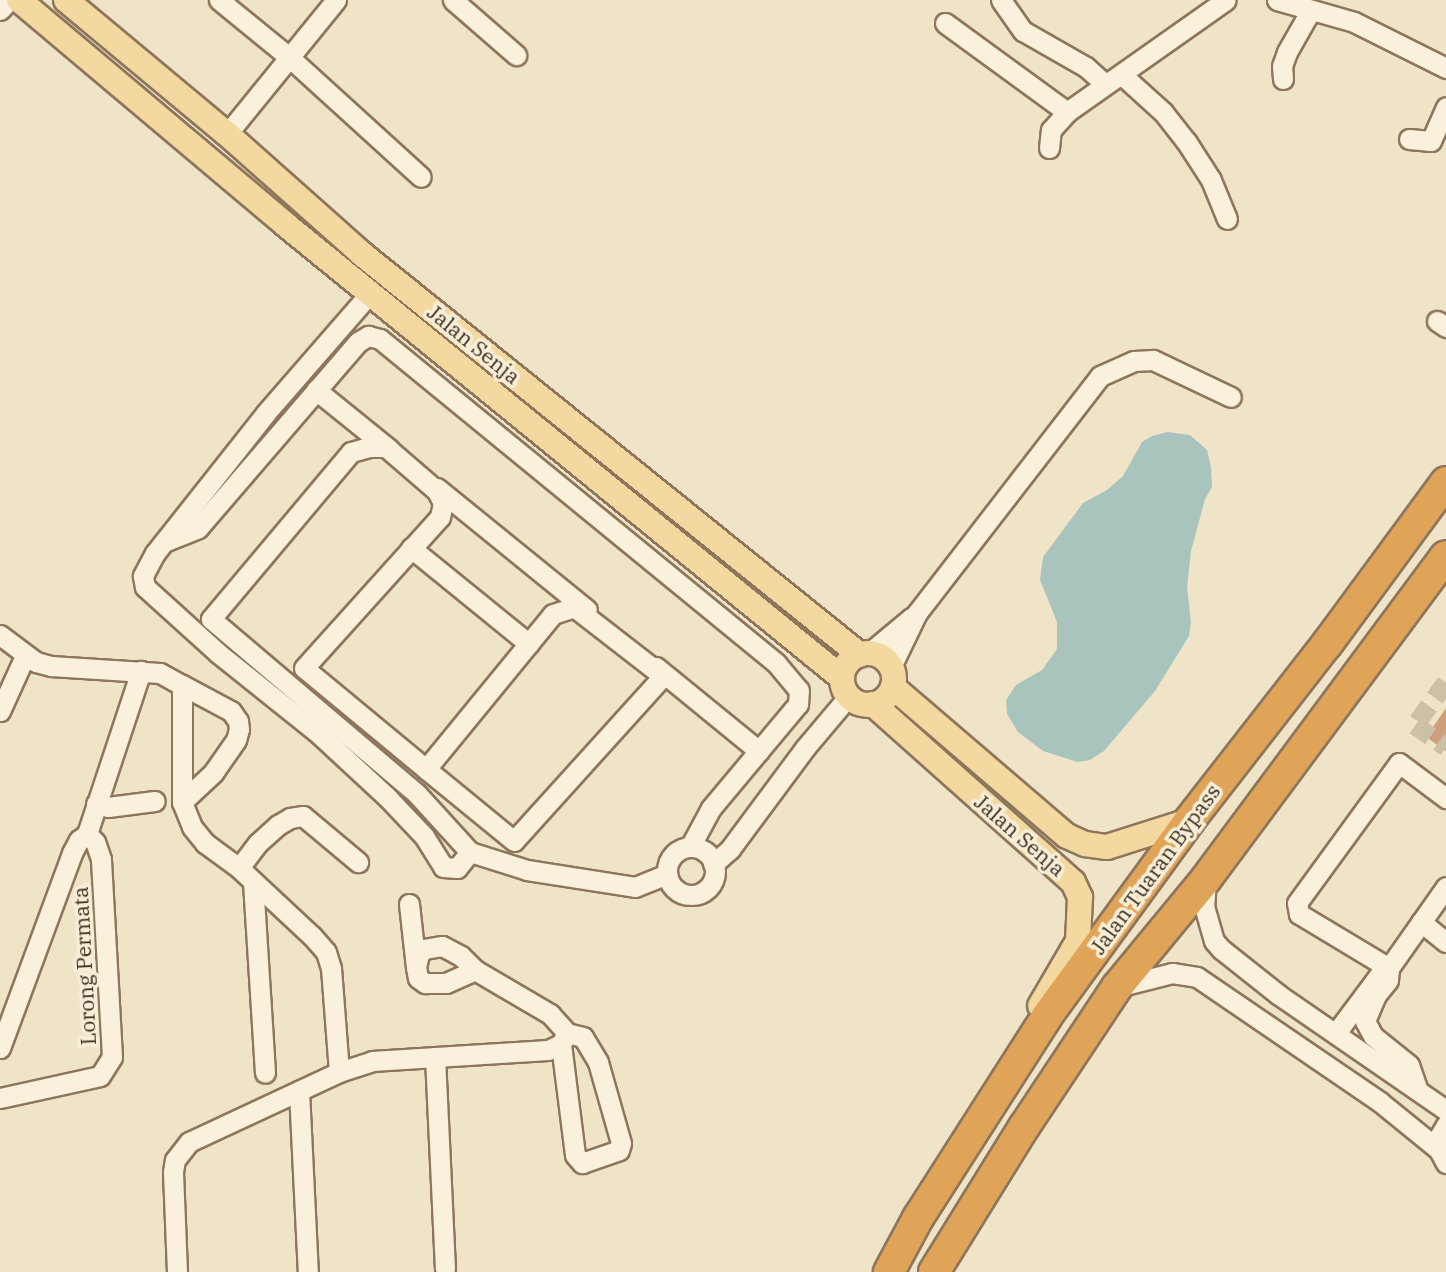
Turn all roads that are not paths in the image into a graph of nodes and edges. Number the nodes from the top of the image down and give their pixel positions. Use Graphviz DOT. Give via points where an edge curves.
graph roads {
  1 [pos="9,0"];
  2 [pos="19,0"];
  3 [pos="66,0"];
  4 [pos="219,0"];
  5 [pos="335,0"];
  6 [pos="453,0"];
  7 [pos="1001,0"];
  8 [pos="1226,0"];
  9 [pos="1277,0"];
  10 [pos="0,10"];
  11 [pos="1311,10"];
  12 [pos="945,23"];
  13 [pos="516,55"];
  14 [pos="289,57"];
  15 [pos="1446,68"];
  16 [pos="1113,79"];
  17 [pos="1283,79"];
  18 [pos="1446,107"];
  19 [pos="1067,112"];
  20 [pos="228,134"];
  21 [pos="1409,139"];
  22 [pos="1049,148"];
  23 [pos="421,177"];
  24 [pos="1227,219"];
  25 [pos="371,292"];
  26 [pos="316,390"];
  27 [pos="1231,397"];
  28 [pos="1446,482"];
  29 [pos="1446,505"];
  30 [pos="164,542"];
  31 [pos="411,548"];
  32 [pos="1441,565"];
  33 [pos="917,613"];
  34 [pos="0,635"];
  35 [pos="528,644"];
  36 [pos="1326,644"];
  37 [pos="864,654"];
  38 [pos="25,656"];
  39 [pos="141,671"];
  40 [pos="892,677"];
  41 [pos="182,685"];
  42 [pos="845,687"];
  43 [pos="873,704"];
  44 [pos="0,710"];
  45 [pos="759,751"];
  46 [pos="426,769"];
  47 [pos="1446,798"];
  48 [pos="155,801"];
  49 [pos="182,802"];
  50 [pos="96,804"];
  51 [pos="1189,821"];
  52 [pos="442,822"];
  53 [pos="87,834"];
  54 [pos="424,836"];
  55 [pos="690,847"];
  56 [pos="470,852"];
  57 [pos="358,862"];
  58 [pos="713,864"];
  59 [pos="667,874"];
  60 [pos="246,875"];
  61 [pos="1206,878"];
  62 [pos="1446,887"];
  63 [pos="409,904"];
  64 [pos="1421,922"];
  65 [pos="1446,942"];
  66 [pos="416,967"];
  67 [pos="1389,968"];
  68 [pos="475,970"];
  69 [pos="1117,987"];
  70 [pos="1336,1033"];
  71 [pos="564,1039"];
  72 [pos="0,1048"];
  73 [pos="435,1057"];
  74 [pos="339,1072"];
  75 [pos="265,1073"];
  76 [pos="1011,1073"];
  77 [pos="1417,1088"];
  78 [pos="299,1091"];
  79 [pos="0,1098"];
  80 [pos="1446,1110"];
  81 [pos="1446,1125"];
  82 [pos="1443,1156"];
  83 [pos="445,1269"];
  84 [pos="936,1271"];
  85 [pos="177,1272"];
  86 [pos="308,1272"];
  87 [pos="889,1272"];
  1 -- 10 [label="street"];
  2 -- 25 [label="main road, Jalan Senja"];
  3 -- 20 [label="main road, Jalan Senja"];
  4 -- 14 [label="street"];
  5 -- 14 [label="street"];
  6 -- 13 [label="street"];
  7 -- 16 [label="street" via="1023,31"];
  8 -- 16 [label="street"];
  9 -- 11 [label="street"];
  11 -- 15 [label="street" via="1354,22"];
  11 -- 17 [label="street" via="1287,52"];
  12 -- 19 [label="street"];
  14 -- 20 [label="street"];
  14 -- 23 [label="street"];
  16 -- 19 [label="street"];
  16 -- 24 [label="street" via="1163,112 1211,180"];
  18 -- 21 [label="street" via="1431,141"];
  19 -- 22 [label="street" via="1051,130"];
  20 -- 37 [label="main road, Jalan Senja" via="362,254"];
  25 -- 30 [label="street" via="266,413"];
  25 -- 42 [label="main road, Jalan Senja"];
  26 -- 30 [label="street" via="198,528"];
  26 -- 45 [label="street"];
  26 -- 45 [label="street" via="358,342 368,336 380,339 776,663 799,690 798,704"];
  27 -- 33 [label="street" via="1153,360 1134,361 1100,376"];
  28 -- 36 [label="highway, Jalan Tuaran Bypass"];
  29 -- 36 [label="highway" via="1344,638"];
  30 -- 54 [label="street" via="143,576 145,587 318,734"];
  31 -- 35 [label="street"];
  31 -- 46 [label="street" via="304,668"];
  31 -- 52 [label="street" via="440,517 443,503 437,491 386,447 351,452 211,619 417,794"];
  32 -- 61 [label="highway, Jalan Tuaran Bypass"];
  33 -- 37 [label="street"];
  33 -- 40 [label="street"];
  34 -- 38 [label="street"];
  35 -- 46 [label="street"];
  35 -- 46 [label="street" via="553,614 573,607 663,676 514,841"];
  36 -- 51 [label="highway, Jalan Tuaran Bypass"];
  37 -- 40 [label="main road, Jalan Senja" via="881,657"];
  37 -- 42 [label="main road" via="847,663"];
  38 -- 39 [label="street" via="51,666"];
  38 -- 44 [label="street"];
  39 -- 41 [label="street" via="172,677"];
  39 -- 50 [label="street, Lorong Permata"];
  40 -- 43 [label="main road" via="885,698"];
  40 -- 51 [label="main road, Jalan Senja" via="1067,836 1107,846"];
  41 -- 49 [label="street"];
  41 -- 49 [label="street" via="231,710 239,729 214,772"];
  42 -- 43 [label="main road, Jalan Senja" via="860,704"];
  42 -- 58 [label="street" via="730,849"];
  43 -- 76 [label="main road, Jalan Senja" via="1073,881 1080,897 1079,941 1027,1029"];
  45 -- 55 [label="street" via="711,808"];
  47 -- 67 [label="street" via="1399,763 1297,903 1299,914"];
  48 -- 50 [label="street" via="108,807"];
  49 -- 60 [label="street" via="192,827 205,843"];
  50 -- 53 [label="street, Lorong Permata"];
  51 -- 76 [label="highway, Jalan Tuaran Bypass"];
  52 -- 54 [label="street"];
  52 -- 56 [label="street"];
  53 -- 72 [label="street, Lorong Permata" via="72,853"];
  53 -- 79 [label="street, Lorong Permata" via="100,851 113,1057 100,1076"];
  54 -- 56 [label="street" via="439,863 449,869 457,868"];
  55 -- 58 [label="street" via="704,852"];
  55 -- 59 [label="street" via="670,859"];
  56 -- 59 [label="street" via="527,870 635,887"];
  57 -- 60 [label="street" via="303,816 290,818 258,842"];
  58 -- 59 [label="street" via="709,886 696,894 674,888"];
  60 -- 74 [label="street" via="326,952"];
  60 -- 75 [label="street"];
  61 -- 69 [label="highway, Jalan Tuaran Bypass"];
  61 -- 70 [label="street" via="1204,906 1214,941 1279,995"];
  62 -- 64 [label="street"];
  63 -- 66 [label="street"];
  64 -- 65 [label="street"];
  64 -- 67 [label="street"];
  66 -- 68 [label="street" via="418,978 436,984 457,981"];
  66 -- 68 [label="street" via="424,949 442,946"];
  67 -- 70 [label="street"];
  67 -- 77 [label="street" via="1388,980 1365,1021 1374,1036 1409,1065"];
  68 -- 71 [label="street" via="550,1014"];
  69 -- 82 [label="street" via="1172,973 1196,977 1380,1102"];
  69 -- 84 [label="highway, Jalan Tuaran Bypass"];
  70 -- 77 [label="street"];
  71 -- 71 [label="street" via="583,1037 598,1062 621,1147 582,1163 575,1155"];
  71 -- 73 [label="street" via="548,1050"];
  73 -- 74 [label="street" via="372,1061"];
  73 -- 83 [label="street"];
  74 -- 78 [label="street"];
  76 -- 87 [label="highway, Jalan Tuaran Bypass" via="918,1218"];
  77 -- 80 [label="street"];
  78 -- 85 [label="street" via="189,1142 180,1151 173,1172"];
  78 -- 86 [label="street"];
  81 -- 82 [label="street" via="1439,1137"];
}
